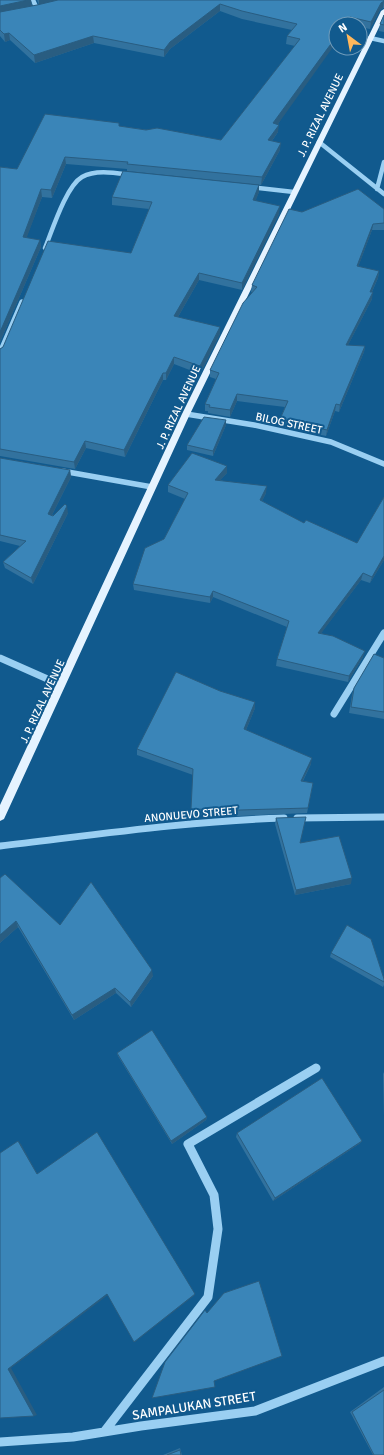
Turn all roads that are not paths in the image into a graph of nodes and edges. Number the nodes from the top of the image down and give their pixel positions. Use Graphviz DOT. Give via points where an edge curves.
graph roads {
  1 [pos="33,0"];
  2 [pos="44,8"];
  3 [pos="37,9"];
  4 [pos="30,11"];
  5 [pos="384,11"];
  6 [pos="370,38"];
  7 [pos="384,41"];
  8 [pos="319,142"];
  9 [pos="384,162"];
  10 [pos="139,176"];
  11 [pos="248,187"];
  12 [pos="377,189"];
  13 [pos="294,192"];
  14 [pos="384,194"];
  15 [pos="43,252"];
  16 [pos="25,295"];
  17 [pos="0,353"];
  18 [pos="186,414"];
  19 [pos="384,464"];
  20 [pos="53,469"];
  21 [pos="152,487"];
  22 [pos="384,633"];
  23 [pos="0,658"];
  24 [pos="61,685"];
  25 [pos="334,714"];
  26 [pos="0,816"];
  27 [pos="384,817"];
  28 [pos="0,846"];
  29 [pos="316,1068"];
  30 [pos="384,1360"];
  31 [pos="104,1432"];
  32 [pos="0,1442"];
  1 -- 3 [label="street"];
  2 -- 3 [label="main road"];
  3 -- 4 [label="main road"];
  5 -- 6 [label="main road, J. P. RIZAL AVENUE"];
  6 -- 7 [label="street"];
  6 -- 8 [label="main road, J. P. RIZAL AVENUE"];
  8 -- 12 [label="street"];
  8 -- 13 [label="main road, J. P. RIZAL AVENUE"];
  9 -- 12 [label="street"];
  10 -- 15 [label="street" via="97,172 80,177 71,186"];
  11 -- 13 [label="street"];
  12 -- 14 [label="street"];
  13 -- 18 [label="main road, J. P. RIZAL AVENUE"];
  16 -- 17 [label="street"];
  18 -- 19 [label="street, BILOG STREET" via="254,425 331,442"];
  18 -- 21 [label="main road, J. P. RIZAL AVENUE"];
  20 -- 21 [label="street"];
  21 -- 24 [label="main road, J. P. RIZAL AVENUE"];
  22 -- 25 [label="street"];
  23 -- 24 [label="street"];
  24 -- 26 [label="main road, J. P. RIZAL AVENUE"];
  27 -- 28 [label="street, ANONUEVO STREET" via="256,819"];
  29 -- 31 [label="street" via="188,1144 214,1196 218,1229 208,1297"];
  30 -- 31 [label="street, SAMPALUKAN STREET" via="255,1411"];
  31 -- 32 [label="street, SAMPALUKAN STREET" via="74,1437"];
}
